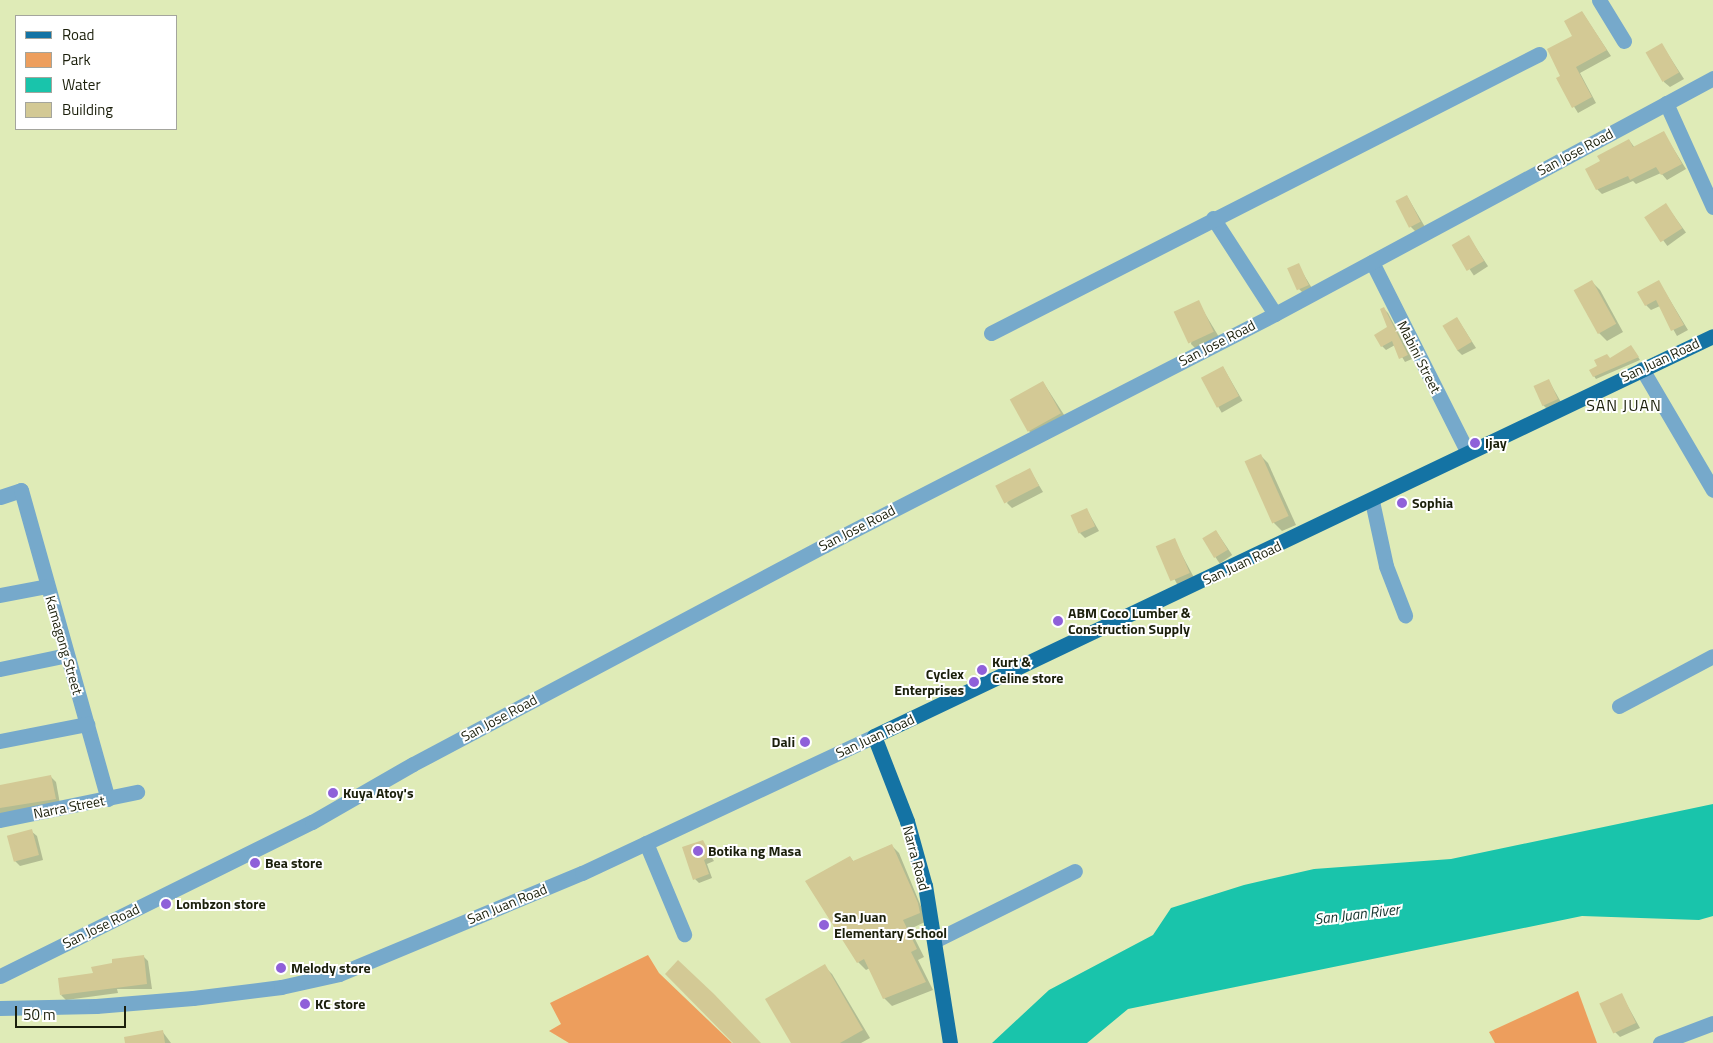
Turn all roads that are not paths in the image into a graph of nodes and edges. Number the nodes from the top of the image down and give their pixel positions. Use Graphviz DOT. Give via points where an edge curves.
graph roads {
  1 [pos="1599,0"];
  2 [pos="1624,41"];
  3 [pos="1539,54"];
  4 [pos="1713,78"];
  5 [pos="1666,103"];
  6 [pos="1713,207"];
  7 [pos="1213,218"];
  8 [pos="1372,262"];
  9 [pos="1275,314"];
  10 [pos="991,332"];
  11 [pos="1713,336"];
  12 [pos="1642,369"];
  13 [pos="1466,451"];
  14 [pos="1713,490"];
  15 [pos="0,497"];
  16 [pos="1372,501"];
  17 [pos="47,586"];
  18 [pos="0,596"];
  19 [pos="1405,615"];
  20 [pos="67,655"];
  21 [pos="1713,656"];
  22 [pos="0,669"];
  23 [pos="1620,706"];
  24 [pos="86,724"];
  25 [pos="874,736"];
  26 [pos="0,741"];
  27 [pos="137,792"];
  28 [pos="108,799"];
  29 [pos="0,820"];
  30 [pos="646,843"];
  31 [pos="1075,871"];
  32 [pos="684,934"];
  33 [pos="936,940"];
  34 [pos="0,976"];
  35 [pos="0,1008"];
  36 [pos="1713,1023"];
  37 [pos="1695,1036"];
  38 [pos="950,1043"];
  39 [pos="1660,1043"];
  1 -- 2 [label="street"];
  3 -- 7 [label="street"];
  4 -- 5 [label="street, San Jose Road"];
  5 -- 6 [label="street"];
  5 -- 8 [label="street, San Jose Road"];
  7 -- 9 [label="street"];
  7 -- 10 [label="street"];
  8 -- 9 [label="street, San Jose Road"];
  8 -- 13 [label="street, Mabini Street"];
  9 -- 34 [label="street, San Jose Road" via="825,545 413,764 312,822"];
  11 -- 12 [label="main road, San Juan Road"];
  12 -- 13 [label="main road, San Juan Road"];
  12 -- 14 [label="street"];
  13 -- 16 [label="main road, San Juan Road"];
  15 -- 17 [label="street, Kamagong Street" via="20,490"];
  16 -- 19 [label="street" via="1386,566"];
  16 -- 25 [label="main road, San Juan Road"];
  17 -- 18 [label="street"];
  17 -- 20 [label="street, Kamagong Street"];
  20 -- 22 [label="street"];
  20 -- 24 [label="street, Kamagong Street"];
  21 -- 23 [label="street"];
  24 -- 26 [label="street"];
  24 -- 28 [label="street, Kamagong Street"];
  25 -- 30 [label="street, San Juan Road"];
  25 -- 33 [label="main road, Narra Road" via="911,836"];
  27 -- 28 [label="street, Narra Street"];
  28 -- 29 [label="street, Narra Street"];
  30 -- 32 [label="street"];
  30 -- 35 [label="street, San Juan Road" via="339,974 281,987 194,998 96,1006"];
  31 -- 33 [label="street"];
  33 -- 38 [label="main road, Narra Road"];
  36 -- 37 [label="street"];
  37 -- 39 [label="street"];
}
